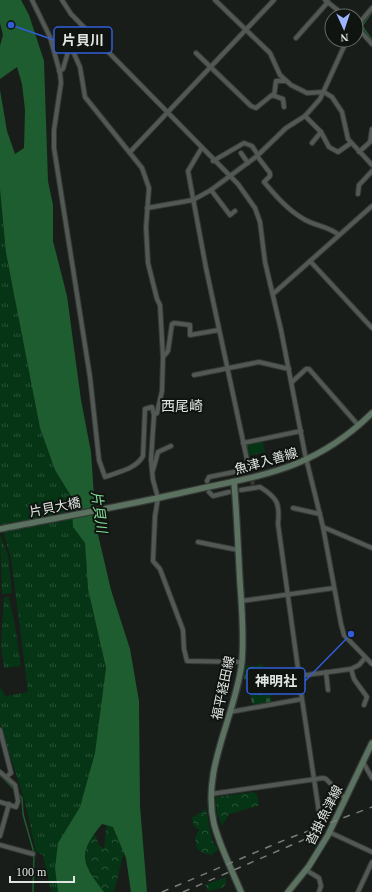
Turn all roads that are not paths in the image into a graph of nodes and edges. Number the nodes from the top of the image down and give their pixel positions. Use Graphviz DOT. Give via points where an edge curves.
graph roads {
  1 [pos="32,0"];
  2 [pos="62,0"];
  3 [pos="214,0"];
  4 [pos="274,0"];
  5 [pos="327,1"];
  6 [pos="335,8"];
  7 [pos="372,8"];
  8 [pos="364,17"];
  9 [pos="246,29"];
  10 [pos="364,35"];
  11 [pos="296,38"];
  12 [pos="372,44"];
  13 [pos="343,48"];
  14 [pos="196,53"];
  15 [pos="212,67"];
  16 [pos="59,71"];
  17 [pos="287,81"];
  18 [pos="324,92"];
  19 [pos="274,96"];
  20 [pos="284,107"];
  21 [pos="168,114"];
  22 [pos="305,116"];
  23 [pos="372,129"];
  24 [pos="321,132"];
  25 [pos="312,143"];
  26 [pos="351,143"];
  27 [pos="202,149"];
  28 [pos="130,152"];
  29 [pos="360,152"];
  30 [pos="241,153"];
  31 [pos="257,156"];
  32 [pos="213,161"];
  33 [pos="248,163"];
  34 [pos="372,165"];
  35 [pos="372,171"];
  36 [pos="230,176"];
  37 [pos="211,190"];
  38 [pos="358,194"];
  39 [pos="193,200"];
  40 [pos="372,206"];
  41 [pos="147,208"];
  42 [pos="235,211"];
  43 [pos="339,235"];
  44 [pos="310,261"];
  45 [pos="273,294"];
  46 [pos="372,328"];
  47 [pos="219,330"];
  48 [pos="163,357"];
  49 [pos="227,368"];
  50 [pos="289,369"];
  51 [pos="194,375"];
  52 [pos="292,382"];
  53 [pos="372,413"];
  54 [pos="154,415"];
  55 [pos="359,426"];
  56 [pos="301,431"];
  57 [pos="243,443"];
  58 [pos="171,446"];
  59 [pos="308,460"];
  60 [pos="153,470"];
  61 [pos="207,481"];
  62 [pos="234,482"];
  63 [pos="241,490"];
  64 [pos="209,492"];
  65 [pos="229,492"];
  66 [pos="155,499"];
  67 [pos="293,508"];
  68 [pos="320,514"];
  69 [pos="323,527"];
  70 [pos="0,529"];
  71 [pos="198,542"];
  72 [pos="372,548"];
  73 [pos="238,550"];
  74 [pos="334,588"];
  75 [pos="287,594"];
  76 [pos="241,601"];
  77 [pos="365,658"];
  78 [pos="242,662"];
  79 [pos="372,664"];
  80 [pos="351,669"];
  81 [pos="326,672"];
  82 [pos="299,676"];
  83 [pos="328,690"];
  84 [pos="302,699"];
  85 [pos="364,705"];
  86 [pos="230,712"];
  87 [pos="0,730"];
  88 [pos="372,743"];
  89 [pos="362,762"];
  90 [pos="0,772"];
  91 [pos="6,777"];
  92 [pos="372,778"];
  93 [pos="314,779"];
  94 [pos="211,794"];
  95 [pos="345,798"];
  96 [pos="0,802"];
  97 [pos="9,804"];
  98 [pos="320,819"];
  99 [pos="329,832"];
  100 [pos="0,836"];
  101 [pos="0,845"];
  102 [pos="372,852"];
  103 [pos="33,854"];
  104 [pos="372,862"];
  105 [pos="306,870"];
  106 [pos="241,892"];
  107 [pos="288,892"];
  108 [pos="319,892"];
  109 [pos="358,892"];
  1 -- 16 [label="street" via="50,37"];
  2 -- 21 [label="street" via="71,14"];
  3 -- 9 [label="street"];
  4 -- 9 [label="street"];
  5 -- 6 [label="street"];
  5 -- 11 [label="street"];
  7 -- 8 [label="street"];
  9 -- 15 [label="street"];
  9 -- 17 [label="street" via="270,52 280,75"];
  10 -- 12 [label="street"];
  13 -- 18 [label="street"];
  14 -- 15 [label="street"];
  15 -- 19 [label="street" via="254,108"];
  15 -- 21 [label="street"];
  16 -- 28 [label="street" via="63,69 68,52 72,50 80,66 85,97"];
  16 -- 54 [label="street" via="61,83 54,148 90,377 99,460 105,477 141,461 145,409 152,407"];
  17 -- 18 [label="street" via="307,93"];
  17 -- 19 [label="street" via="276,81"];
  18 -- 22 [label="street"];
  18 -- 26 [label="street" via="332,97 342,112 346,135"];
  19 -- 20 [label="street" via="283,99"];
  21 -- 27 [label="street"];
  21 -- 28 [label="street"];
  22 -- 24 [label="street"];
  22 -- 31 [label="street" via="286,128"];
  23 -- 29 [label="street" via="370,142"];
  24 -- 25 [label="street"];
  24 -- 26 [label="street" via="327,144 338,152"];
  26 -- 29 [label="street"];
  27 -- 32 [label="street"];
  27 -- 39 [label="street" via="188,171"];
  28 -- 41 [label="street" via="142,168 149,188"];
  29 -- 34 [label="street"];
  30 -- 33 [label="street"];
  31 -- 32 [label="street" via="252,146 244,143"];
  31 -- 33 [label="street"];
  31 -- 43 [label="street" via="270,173 264,182 282,202 303,218 331,229"];
  32 -- 36 [label="street"];
  33 -- 36 [label="street"];
  35 -- 38 [label="street" via="359,185"];
  36 -- 37 [label="street"];
  36 -- 45 [label="street" via="251,203 260,222 265,262"];
  37 -- 39 [label="street"];
  37 -- 42 [label="street" via="230,215"];
  39 -- 41 [label="street"];
  39 -- 47 [label="street"];
  40 -- 43 [label="street"];
  41 -- 48 [label="street" via="148,263 160,304"];
  43 -- 44 [label="street"];
  44 -- 45 [label="street"];
  44 -- 46 [label="street"];
  45 -- 50 [label="street"];
  47 -- 48 [label="street" via="190,335 190,324 174,323 168,351"];
  47 -- 49 [label="street"];
  48 -- 54 [label="street" via="161,403"];
  49 -- 50 [label="street" via="260,362"];
  49 -- 51 [label="street"];
  49 -- 57 [label="street"];
  50 -- 52 [label="street"];
  52 -- 55 [label="street" via="309,369"];
  52 -- 56 [label="street"];
  53 -- 55 [label="main road, 魚津入善線"];
  54 -- 60 [label="street" via="151,460"];
  55 -- 59 [label="main road, 魚津入善線" via="339,442"];
  56 -- 57 [label="street"];
  56 -- 59 [label="street"];
  57 -- 61 [label="street" via="249,469 209,477"];
  58 -- 60 [label="street" via="158,452"];
  59 -- 62 [label="main road, 魚津入善線" via="281,471"];
  59 -- 68 [label="street"];
  60 -- 66 [label="street"];
  62 -- 66 [label="main road, 魚津入善線"];
  62 -- 73 [label="main road, 福平経田線"];
  63 -- 75 [label="street" via="260,487 276,500 280,507 278,524"];
  64 -- 65 [label="street" via="213,496"];
  66 -- 70 [label="main road, 片貝大橋"];
  66 -- 78 [label="street" via="153,561 160,569 183,630 187,661"];
  67 -- 68 [label="street"];
  68 -- 69 [label="street"];
  69 -- 72 [label="street"];
  69 -- 74 [label="street"];
  71 -- 73 [label="street"];
  73 -- 76 [label="main road, 福平経田線"];
  74 -- 75 [label="street"];
  74 -- 77 [label="street" via="344,635"];
  75 -- 76 [label="street"];
  75 -- 82 [label="street"];
  76 -- 78 [label="main road, 福平経田線"];
  77 -- 79 [label="street"];
  77 -- 80 [label="street"];
  78 -- 86 [label="main road, 福平経田線"];
  80 -- 81 [label="street"];
  80 -- 85 [label="street" via="354,679 368,697"];
  81 -- 82 [label="street"];
  81 -- 83 [label="street"];
  82 -- 84 [label="street"];
  84 -- 86 [label="street"];
  84 -- 93 [label="street"];
  86 -- 94 [label="main road, 福平経田線" via="212,775"];
  87 -- 91 [label="street" via="11,773"];
  88 -- 89 [label="main road, 沓掛魚津線"];
  89 -- 92 [label="street"];
  89 -- 95 [label="main road, 沓掛魚津線"];
  90 -- 91 [label="street"];
  91 -- 97 [label="street" via="15,786 18,801 16,807"];
  93 -- 94 [label="street"];
  93 -- 95 [label="street" via="326,779"];
  93 -- 98 [label="street"];
  94 -- 106 [label="main road, 福平経田線" via="217,834"];
  95 -- 99 [label="main road, 沓掛魚津線"];
  96 -- 97 [label="street"];
  97 -- 100 [label="street"];
  99 -- 102 [label="street"];
  99 -- 105 [label="main road, 沓掛魚津線"];
  101 -- 103 [label="street"];
  104 -- 109 [label="street"];
  105 -- 107 [label="main road, 沓掛魚津線"];
  105 -- 108 [label="street" via="319,878"];
}
